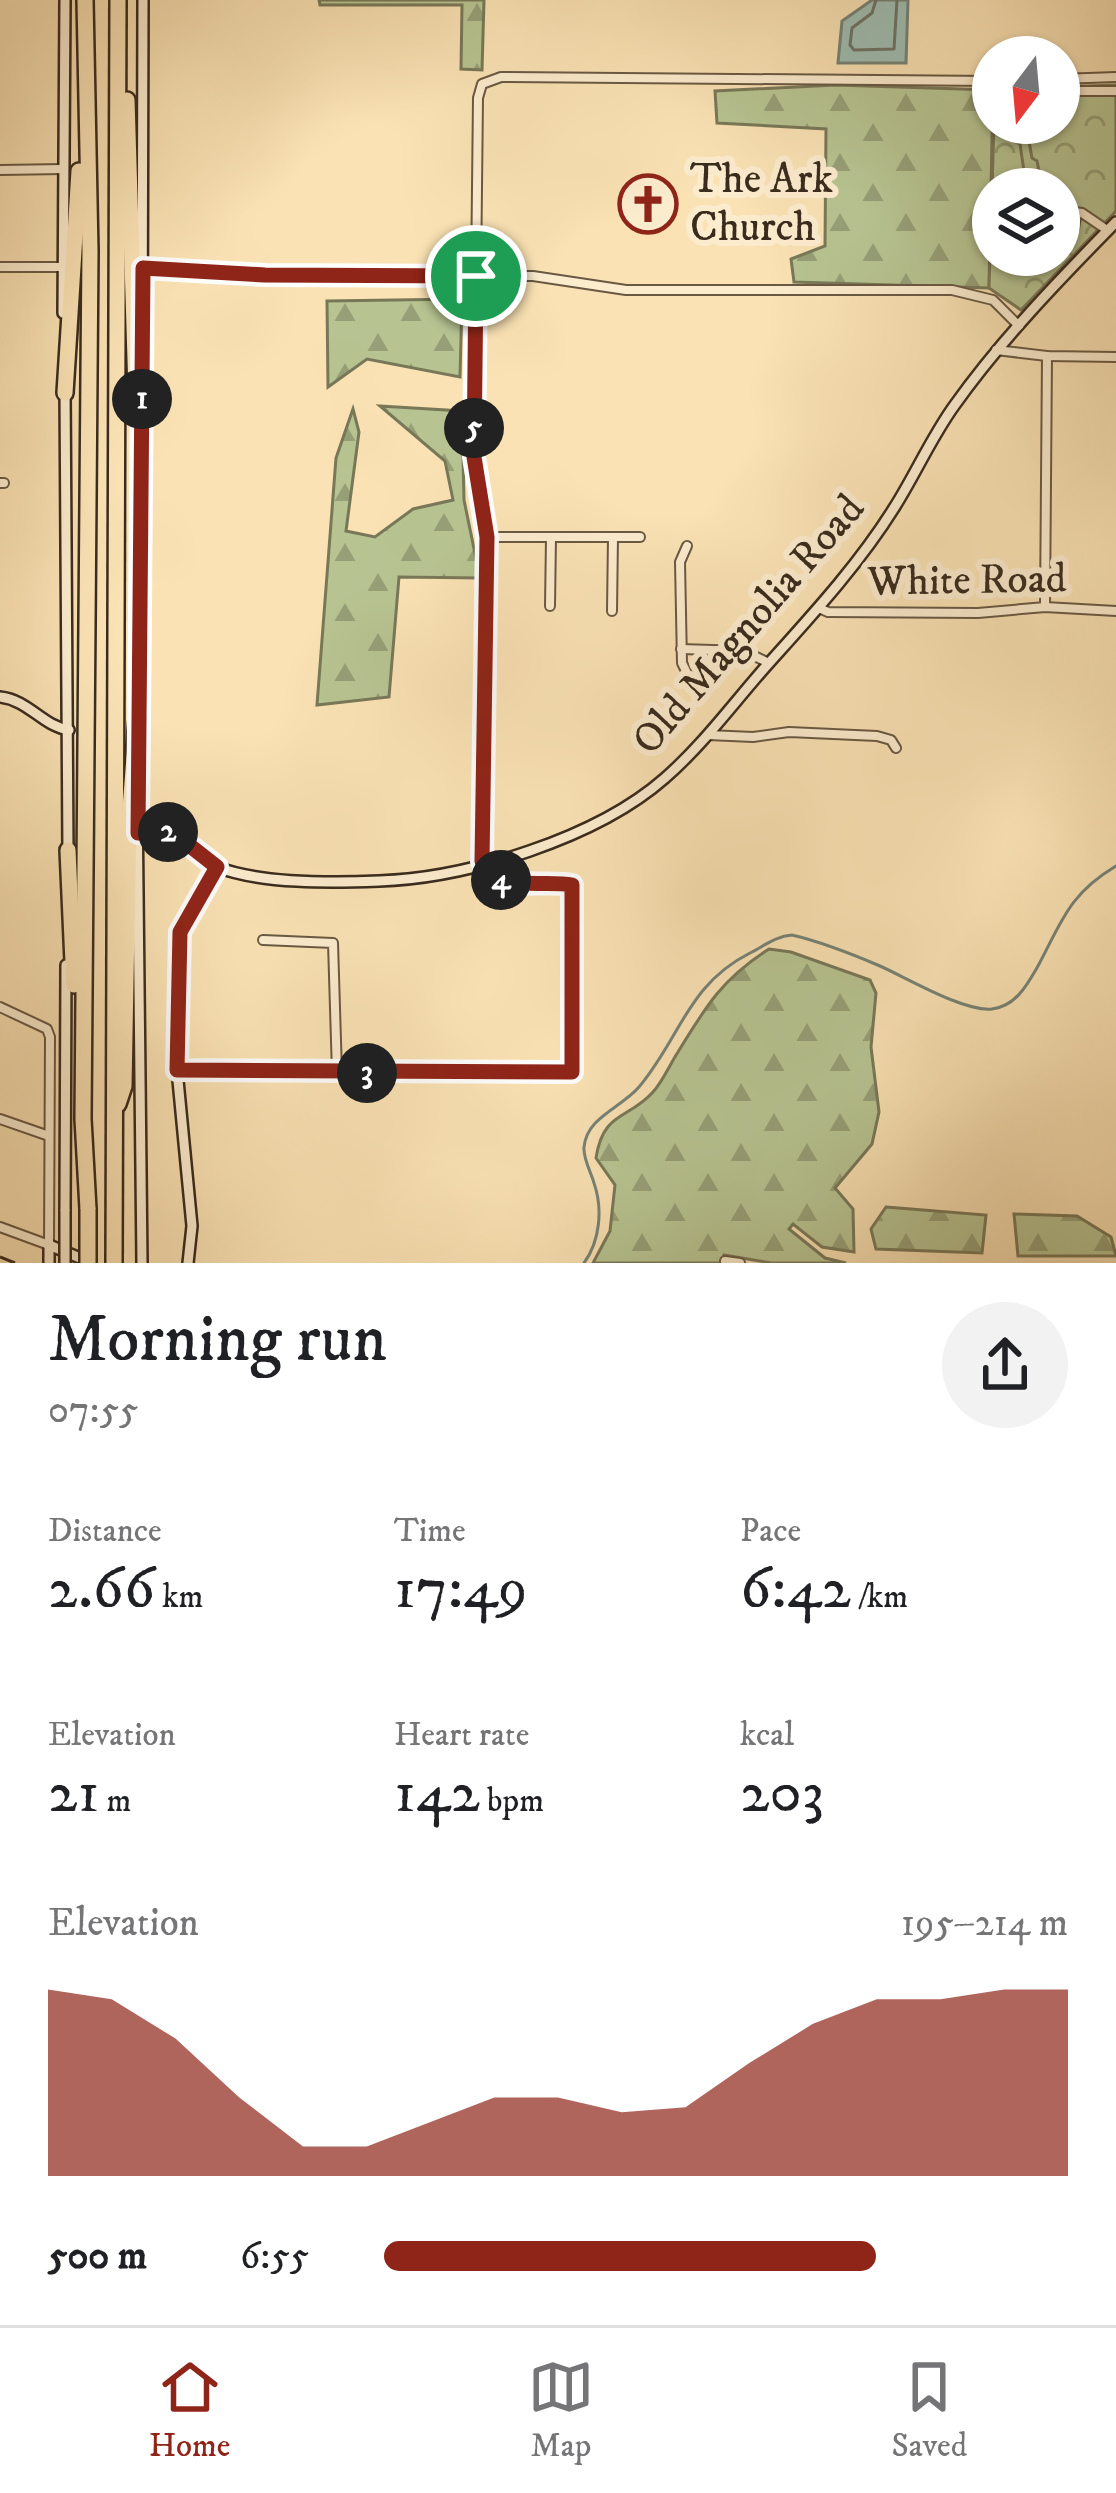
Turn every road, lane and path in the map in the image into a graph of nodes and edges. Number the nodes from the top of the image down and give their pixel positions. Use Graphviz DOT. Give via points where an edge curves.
graph roads {
  1 [pos="64,0"];
  2 [pos="86,0"];
  3 [pos="118,0"];
  4 [pos="143,0"];
  5 [pos="85,67"];
  6 [pos="118,69"];
  7 [pos="1116,77"];
  8 [pos="1080,79"];
  9 [pos="972,81"];
  10 [pos="1116,91"];
  11 [pos="1080,92"];
  12 [pos="64,169"];
  13 [pos="0,170"];
  14 [pos="1080,214"];
  15 [pos="1112,226"];
  16 [pos="0,267"];
  17 [pos="62,267"];
  18 [pos="143,268"];
  19 [pos="476,276"];
  20 [pos="1019,326"];
  21 [pos="996,350"];
  22 [pos="1048,356"];
  23 [pos="1116,357"];
  24 [pos="65,393"];
  25 [pos="142,408"];
  26 [pos="487,537"];
  27 [pos="550,537"];
  28 [pos="613,537"];
  29 [pos="640,537"];
  30 [pos="687,546"];
  31 [pos="550,606"];
  32 [pos="1045,607"];
  33 [pos="819,608"];
  34 [pos="613,611"];
  35 [pos="1116,611"];
  36 [pos="681,649"];
  37 [pos="769,663"];
  38 [pos="687,674"];
  39 [pos="139,694"];
  40 [pos="0,697"];
  41 [pos="69,730"];
  42 [pos="707,735"];
  43 [pos="896,748"];
  44 [pos="138,833"];
  45 [pos="68,850"];
  46 [pos="217,867"];
  47 [pos="483,868"];
  48 [pos="263,940"];
  49 [pos="0,1008"];
  50 [pos="177,1070"];
  51 [pos="337,1073"];
  52 [pos="113,1118"];
  53 [pos="0,1119"];
  54 [pos="83,1120"];
  55 [pos="49,1136"];
  56 [pos="0,1227"];
  57 [pos="49,1245"];
  58 [pos="725,1261"];
  59 [pos="49,1263"];
  60 [pos="65,1263"];
  61 [pos="90,1263"];
  62 [pos="114,1263"];
  63 [pos="142,1263"];
  64 [pos="188,1263"];
  65 [pos="740,1263"];
  1 -- 12 [label="main road"];
  2 -- 5 [label="highway"];
  3 -- 6 [label="highway"];
  4 -- 18 [label="main road"];
  5 -- 24 [label="highway"];
  5 -- 54 [label="highway"];
  6 -- 25 [label="highway" via="127,87"];
  6 -- 52 [label="highway"];
  7 -- 8 [label="street"];
  9 -- 19 [label="street" via="486,80 478,98"];
  10 -- 11 [label="street"];
  12 -- 13 [label="street"];
  12 -- 17 [label="main road"];
  14 -- 15 [label="street"];
  15 -- 20 [label="main road, Old Magnolia Road"];
  16 -- 17 [label="street"];
  17 -- 24 [label="main road"];
  18 -- 19 [label="street"];
  18 -- 25 [label="main road"];
  19 -- 20 [label="street" via="621,290 963,291 993,300"];
  19 -- 26 [label="street" via="474,457"];
  20 -- 21 [label="main road, Old Magnolia Road"];
  21 -- 22 [label="street"];
  21 -- 33 [label="main road, Old Magnolia Road"];
  22 -- 23 [label="street"];
  22 -- 32 [label="street"];
  24 -- 41 [label="main road"];
  25 -- 39 [label="main road"];
  26 -- 27 [label="street"];
  26 -- 47 [label="street"];
  27 -- 28 [label="street"];
  27 -- 31 [label="street"];
  28 -- 29 [label="street"];
  28 -- 34 [label="street"];
  30 -- 36 [label="street" via="680,562"];
  32 -- 33 [label="street, White Road"];
  32 -- 35 [label="street, White Road"];
  33 -- 37 [label="main road, Old Magnolia Road"];
  36 -- 37 [label="street" via="744,651"];
  36 -- 38 [label="street"];
  37 -- 42 [label="main road, Old Magnolia Road"];
  39 -- 44 [label="main road"];
  39 -- 52 [label="highway" via="124,1086"];
  40 -- 41 [label="main road"];
  41 -- 45 [label="main road"];
  42 -- 43 [label="street" via="877,736"];
  42 -- 47 [label="main road, Old Magnolia Road" via="630,803"];
  44 -- 46 [label="main road" via="175,834"];
  44 -- 63 [label="main road"];
  45 -- 54 [label="highway"];
  45 -- 60 [label="main road, bridge"];
  46 -- 47 [label="main road, Old Magnolia Road" via="355,882"];
  46 -- 50 [label="main road" via="180,932"];
  47 -- 51 [label="street" via="504,881 572,885 572,1072"];
  48 -- 51 [label="street" via="333,943"];
  49 -- 55 [label="street" via="47,1029"];
  50 -- 51 [label="street"];
  50 -- 64 [label="main road" via="192,1226"];
  52 -- 62 [label="highway"];
  53 -- 55 [label="street"];
  54 -- 61 [label="highway, bridge"];
  55 -- 57 [label="street"];
  56 -- 57 [label="street"];
  57 -- 59 [label="main road"];
  57 -- 61 [label="main road"];
  58 -- 65 [label="street"];
}
